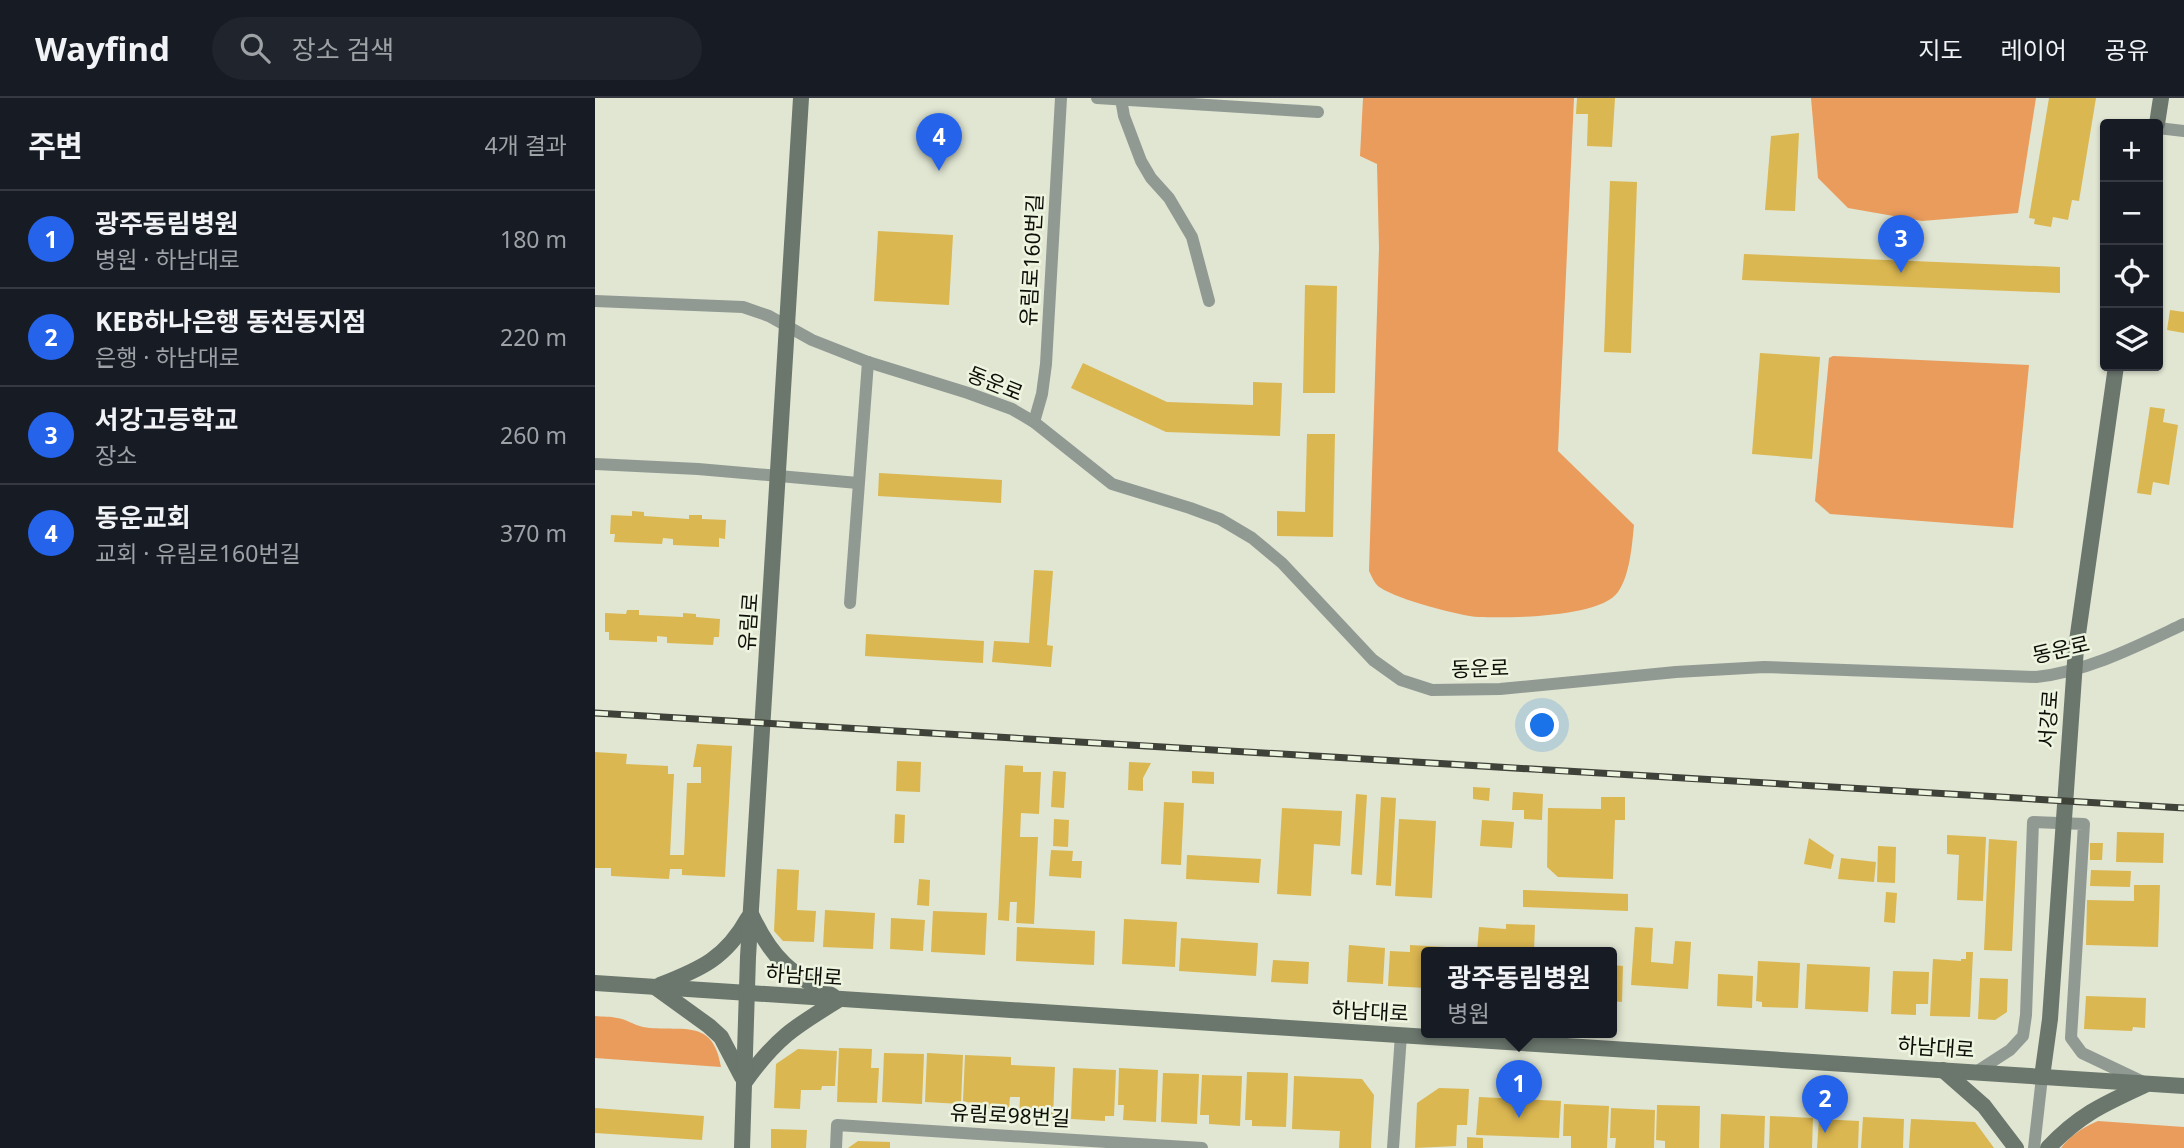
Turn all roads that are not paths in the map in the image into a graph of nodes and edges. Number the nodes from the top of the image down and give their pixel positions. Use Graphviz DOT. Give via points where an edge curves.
graph roads {
  1 [pos="801,98"];
  2 [pos="1061,98"];
  3 [pos="1097,98"];
  4 [pos="2161,98"];
  5 [pos="1121,99"];
  6 [pos="1318,112"];
  7 [pos="2158,119"];
  8 [pos="2163,127"];
  9 [pos="2184,131"];
  10 [pos="595,301"];
  11 [pos="1209,301"];
  12 [pos="788,326"];
  13 [pos="868,362"];
  14 [pos="2115,371"];
  15 [pos="1034,422"];
  16 [pos="595,464"];
  17 [pos="858,483"];
  18 [pos="851,603"];
  19 [pos="2184,624"];
  20 [pos="751,913"];
  21 [pos="595,983"];
  22 [pos="655,987"];
  23 [pos="747,993"];
  24 [pos="839,999"];
  25 [pos="1401,1035"];
  26 [pos="1421,1036"];
  27 [pos="1447,1038"];
  28 [pos="1943,1070"];
  29 [pos="1976,1072"];
  30 [pos="2042,1077"];
  31 [pos="744,1083"];
  32 [pos="2148,1084"];
  33 [pos="2184,1086"];
  34 [pos="742,1148"];
  35 [pos="836,1148"];
  36 [pos="1202,1148"];
  37 [pos="1393,1148"];
  38 [pos="2016,1148"];
  39 [pos="2034,1148"];
  40 [pos="2049,1148"];
  1 -- 12 [label="main road, 유림로"];
  2 -- 15 [label="street, 유림로160번길" via="1046,364"];
  3 -- 5 [label="street"];
  4 -- 7 [label="main road"];
  5 -- 6 [label="street"];
  5 -- 11 [label="street" via="1141,161 1192,237"];
  8 -- 9 [label="street"];
  10 -- 12 [label="street, 동운로" via="743,307"];
  12 -- 13 [label="street, 동운로"];
  12 -- 20 [label="main road, 유림로"];
  13 -- 15 [label="street, 동운로" via="1013,409"];
  13 -- 17 [label="street"];
  14 -- 30 [label="main road, 서강로" via="2075,648 2050,1019"];
  15 -- 19 [label="street, 동운로" via="1112,484 1220,519 1252,538 1282,563 1373,660 1401,680 1432,690 1500,689 1764,667 2036,677 2111,657"];
  16 -- 17 [label="street"];
  17 -- 18 [label="street"];
  20 -- 22 [label="main road" via="722,954 701,969"];
  20 -- 23 [label="main road, 유림로"];
  20 -- 24 [label="main road" via="771,952 786,968"];
  21 -- 22 [label="main road, 하남대로"];
  22 -- 23 [label="main road, 하남대로"];
  22 -- 31 [label="main road" via="721,1037"];
  23 -- 24 [label="main road, 하남대로"];
  23 -- 31 [label="main road, 유림로"];
  24 -- 25 [label="main road, 하남대로"];
  24 -- 31 [label="main road" via="781,1038"];
  25 -- 26 [label="main road, 하남대로"];
  25 -- 37 [label="street"];
  27 -- 28 [label="main road, 하남대로"];
  28 -- 29 [label="main road, 하남대로"];
  28 -- 38 [label="main road" via="1984,1105"];
  29 -- 30 [label="main road, 하남대로"];
  29 -- 32 [label="street" via="2023,1036 2033,822 2084,824 2071,1038 2082,1054"];
  30 -- 32 [label="main road, 하남대로"];
  30 -- 39 [label="street"];
  31 -- 34 [label="main road, 유림로"];
  32 -- 33 [label="main road, 하남대로"];
  32 -- 40 [label="main road" via="2090,1111"];
  35 -- 36 [label="street, 유림로98번길" via="837,1125"];
}
